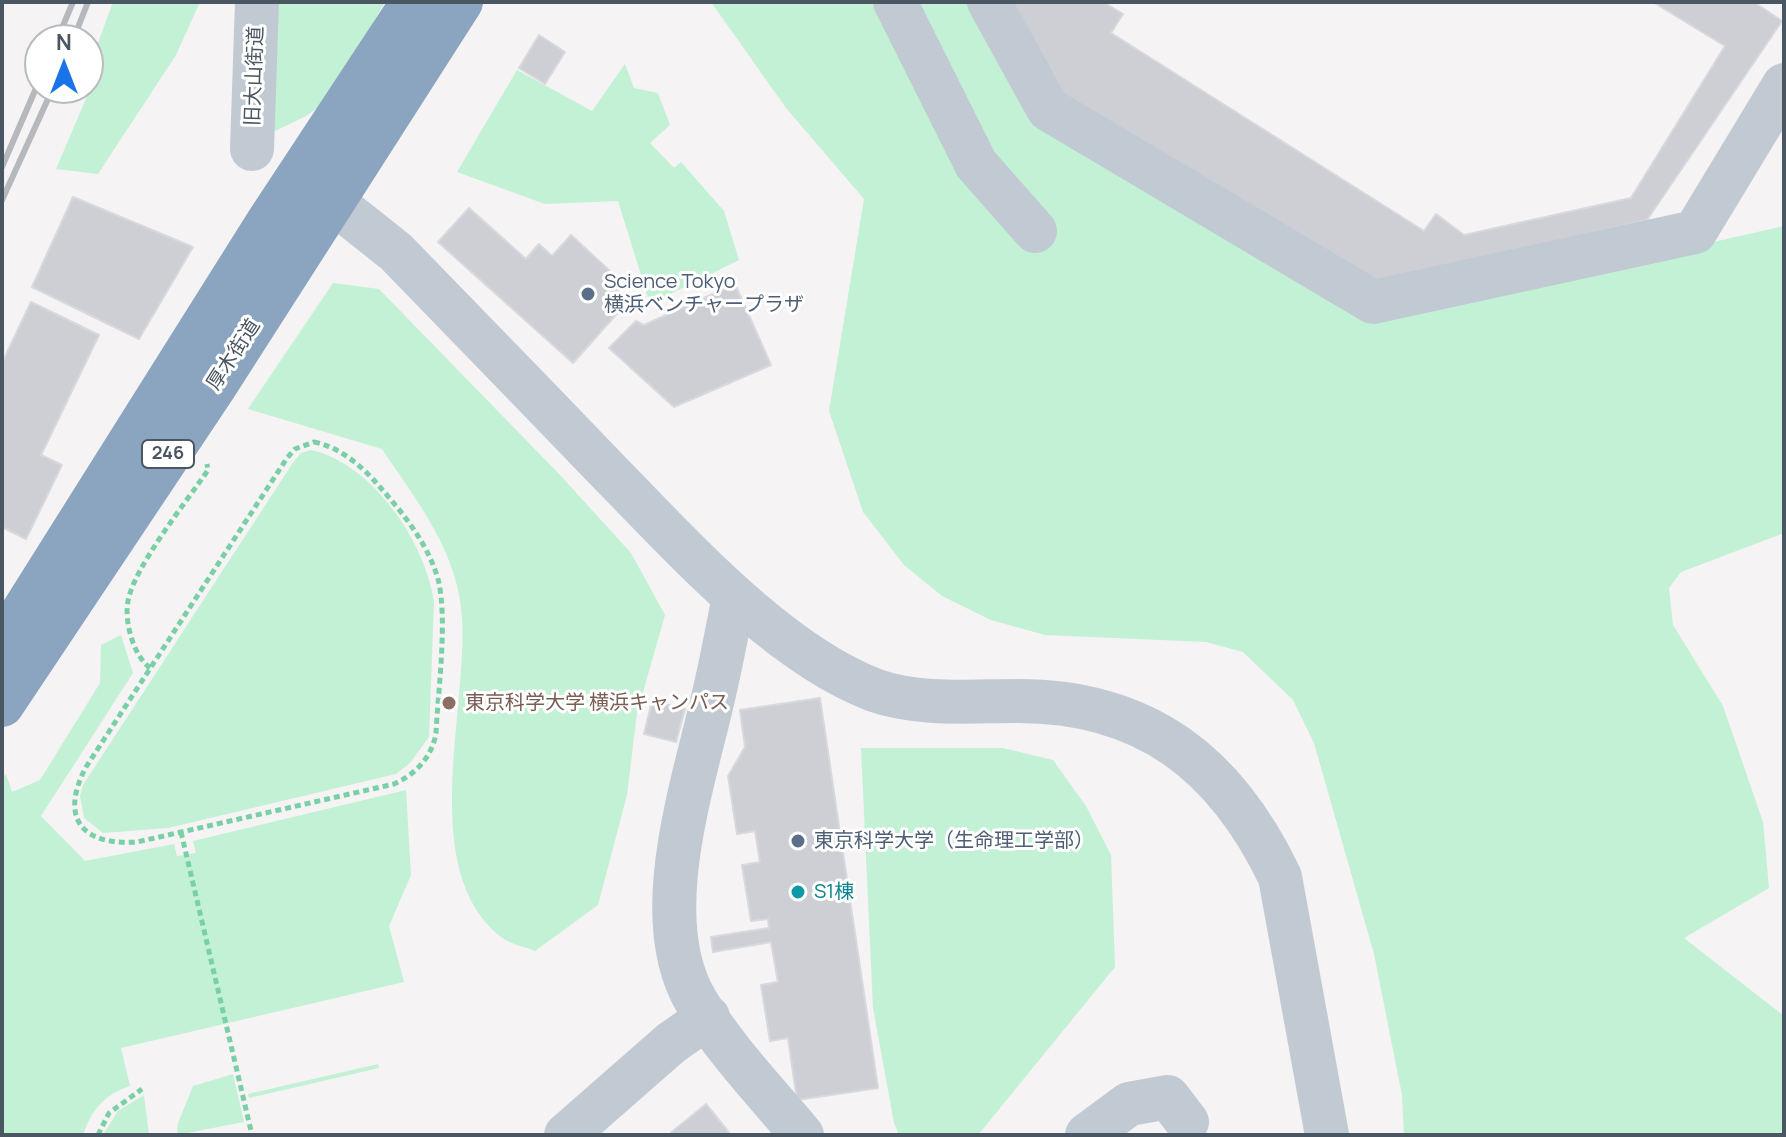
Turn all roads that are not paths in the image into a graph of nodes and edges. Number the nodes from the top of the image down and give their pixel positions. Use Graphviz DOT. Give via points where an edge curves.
graph roads {
  1 [pos="257,2"];
  2 [pos="413,2"];
  3 [pos="461,2"];
  4 [pos="895,2"];
  5 [pos="989,2"];
  6 [pos="1784,85"];
  7 [pos="252,149"];
  8 [pos="316,191"];
  9 [pos="1035,231"];
  10 [pos="734,597"];
  11 [pos="2,645"];
  12 [pos="2,705"];
  13 [pos="708,1017"];
  14 [pos="1187,1122"];
  15 [pos="566,1135"];
  16 [pos="802,1135"];
  17 [pos="1087,1135"];
  18 [pos="1327,1135"];
  1 -- 7 [label="street, 旧大山街道"];
  2 -- 8 [label="highway, 厚木街道 / 246"];
  3 -- 8 [label="highway, 厚木街道 / 246"];
  4 -- 9 [label="street" via="976,164"];
  5 -- 6 [label="street" via="1048,109 1373,302 1695,232"];
  8 -- 10 [label="street" via="396,252"];
  8 -- 11 [label="highway, 厚木街道 / 246" via="268,222"];
  8 -- 12 [label="highway, 厚木街道 / 246"];
  10 -- 13 [label="street" via="689,797 675,905 682,968"];
  10 -- 18 [label="street" via="835,671 876,691 926,700 1097,707 1125,716 1190,754 1240,808 1280,877"];
  13 -- 15 [label="street"];
  13 -- 16 [label="street"];
  14 -- 17 [label="street" via="1168,1097 1129,1104"];
}
